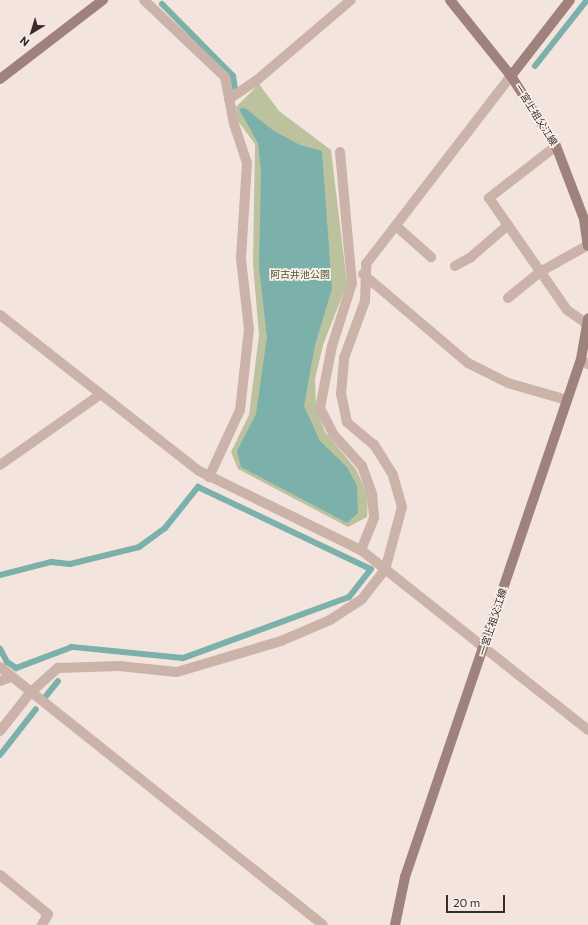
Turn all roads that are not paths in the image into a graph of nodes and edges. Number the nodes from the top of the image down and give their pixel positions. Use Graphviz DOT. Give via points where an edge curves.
graph roads {
  1 [pos="103,0"];
  2 [pos="144,0"];
  3 [pos="351,0"];
  4 [pos="450,0"];
  5 [pos="570,0"];
  6 [pos="512,76"];
  7 [pos="0,79"];
  8 [pos="229,99"];
  9 [pos="556,146"];
  10 [pos="340,152"];
  11 [pos="508,225"];
  12 [pos="396,226"];
  13 [pos="588,246"];
  14 [pos="431,258"];
  15 [pos="352,265"];
  16 [pos="455,266"];
  17 [pos="540,272"];
  18 [pos="366,277"];
  19 [pos="508,298"];
  20 [pos="0,315"];
  21 [pos="588,321"];
  22 [pos="584,362"];
  23 [pos="101,394"];
  24 [pos="567,400"];
  25 [pos="0,465"];
  26 [pos="209,477"];
  27 [pos="361,550"];
  28 [pos="385,570"];
  29 [pos="486,647"];
  30 [pos="0,667"];
  31 [pos="11,677"];
  32 [pos="0,681"];
  33 [pos="30,693"];
  34 [pos="588,730"];
  35 [pos="0,731"];
  36 [pos="0,875"];
  37 [pos="42,925"];
  38 [pos="323,925"];
  39 [pos="395,925"];
  1 -- 7 [label="main road"];
  2 -- 8 [label="street" via="225,77"];
  3 -- 8 [label="street" via="257,80"];
  4 -- 6 [label="main road, 一宮上祖父江線"];
  5 -- 6 [label="main road"];
  6 -- 9 [label="main road, 一宮上祖父江線"];
  6 -- 12 [label="street"];
  8 -- 26 [label="street" via="247,163 241,259 249,329 240,410"];
  9 -- 11 [label="street" via="489,198"];
  9 -- 13 [label="main road, 一宮上祖父江線" via="584,219"];
  10 -- 15 [label="street"];
  11 -- 16 [label="street" via="471,257"];
  11 -- 17 [label="street"];
  12 -- 14 [label="street"];
  12 -- 18 [label="street" via="366,264"];
  13 -- 17 [label="street"];
  15 -- 18 [label="street"];
  15 -- 27 [label="street" via="352,283 332,346 320,408 334,435 362,466 372,494 374,518"];
  17 -- 19 [label="street"];
  17 -- 21 [label="street" via="567,310"];
  18 -- 24 [label="street" via="468,363 508,383"];
  18 -- 28 [label="street" via="366,302 344,358 341,394 347,422 374,445 393,475 402,507"];
  20 -- 23 [label="street"];
  21 -- 22 [label="main road, 一宮上祖父江線"];
  22 -- 24 [label="main road, 一宮上祖父江線"];
  23 -- 25 [label="street"];
  23 -- 26 [label="street"];
  24 -- 29 [label="main road, 一宮上祖父江線"];
  26 -- 27 [label="street"];
  27 -- 28 [label="street"];
  28 -- 29 [label="street"];
  28 -- 33 [label="street" via="362,599 330,620 281,641 177,672 119,666 58,668"];
  29 -- 34 [label="street"];
  29 -- 39 [label="main road, 一宮上祖父江線" via="405,877"];
  30 -- 31 [label="street"];
  31 -- 32 [label="street"];
  31 -- 33 [label="street"];
  33 -- 35 [label="street"];
  33 -- 38 [label="street"];
  36 -- 37 [label="street" via="48,914"];
}
